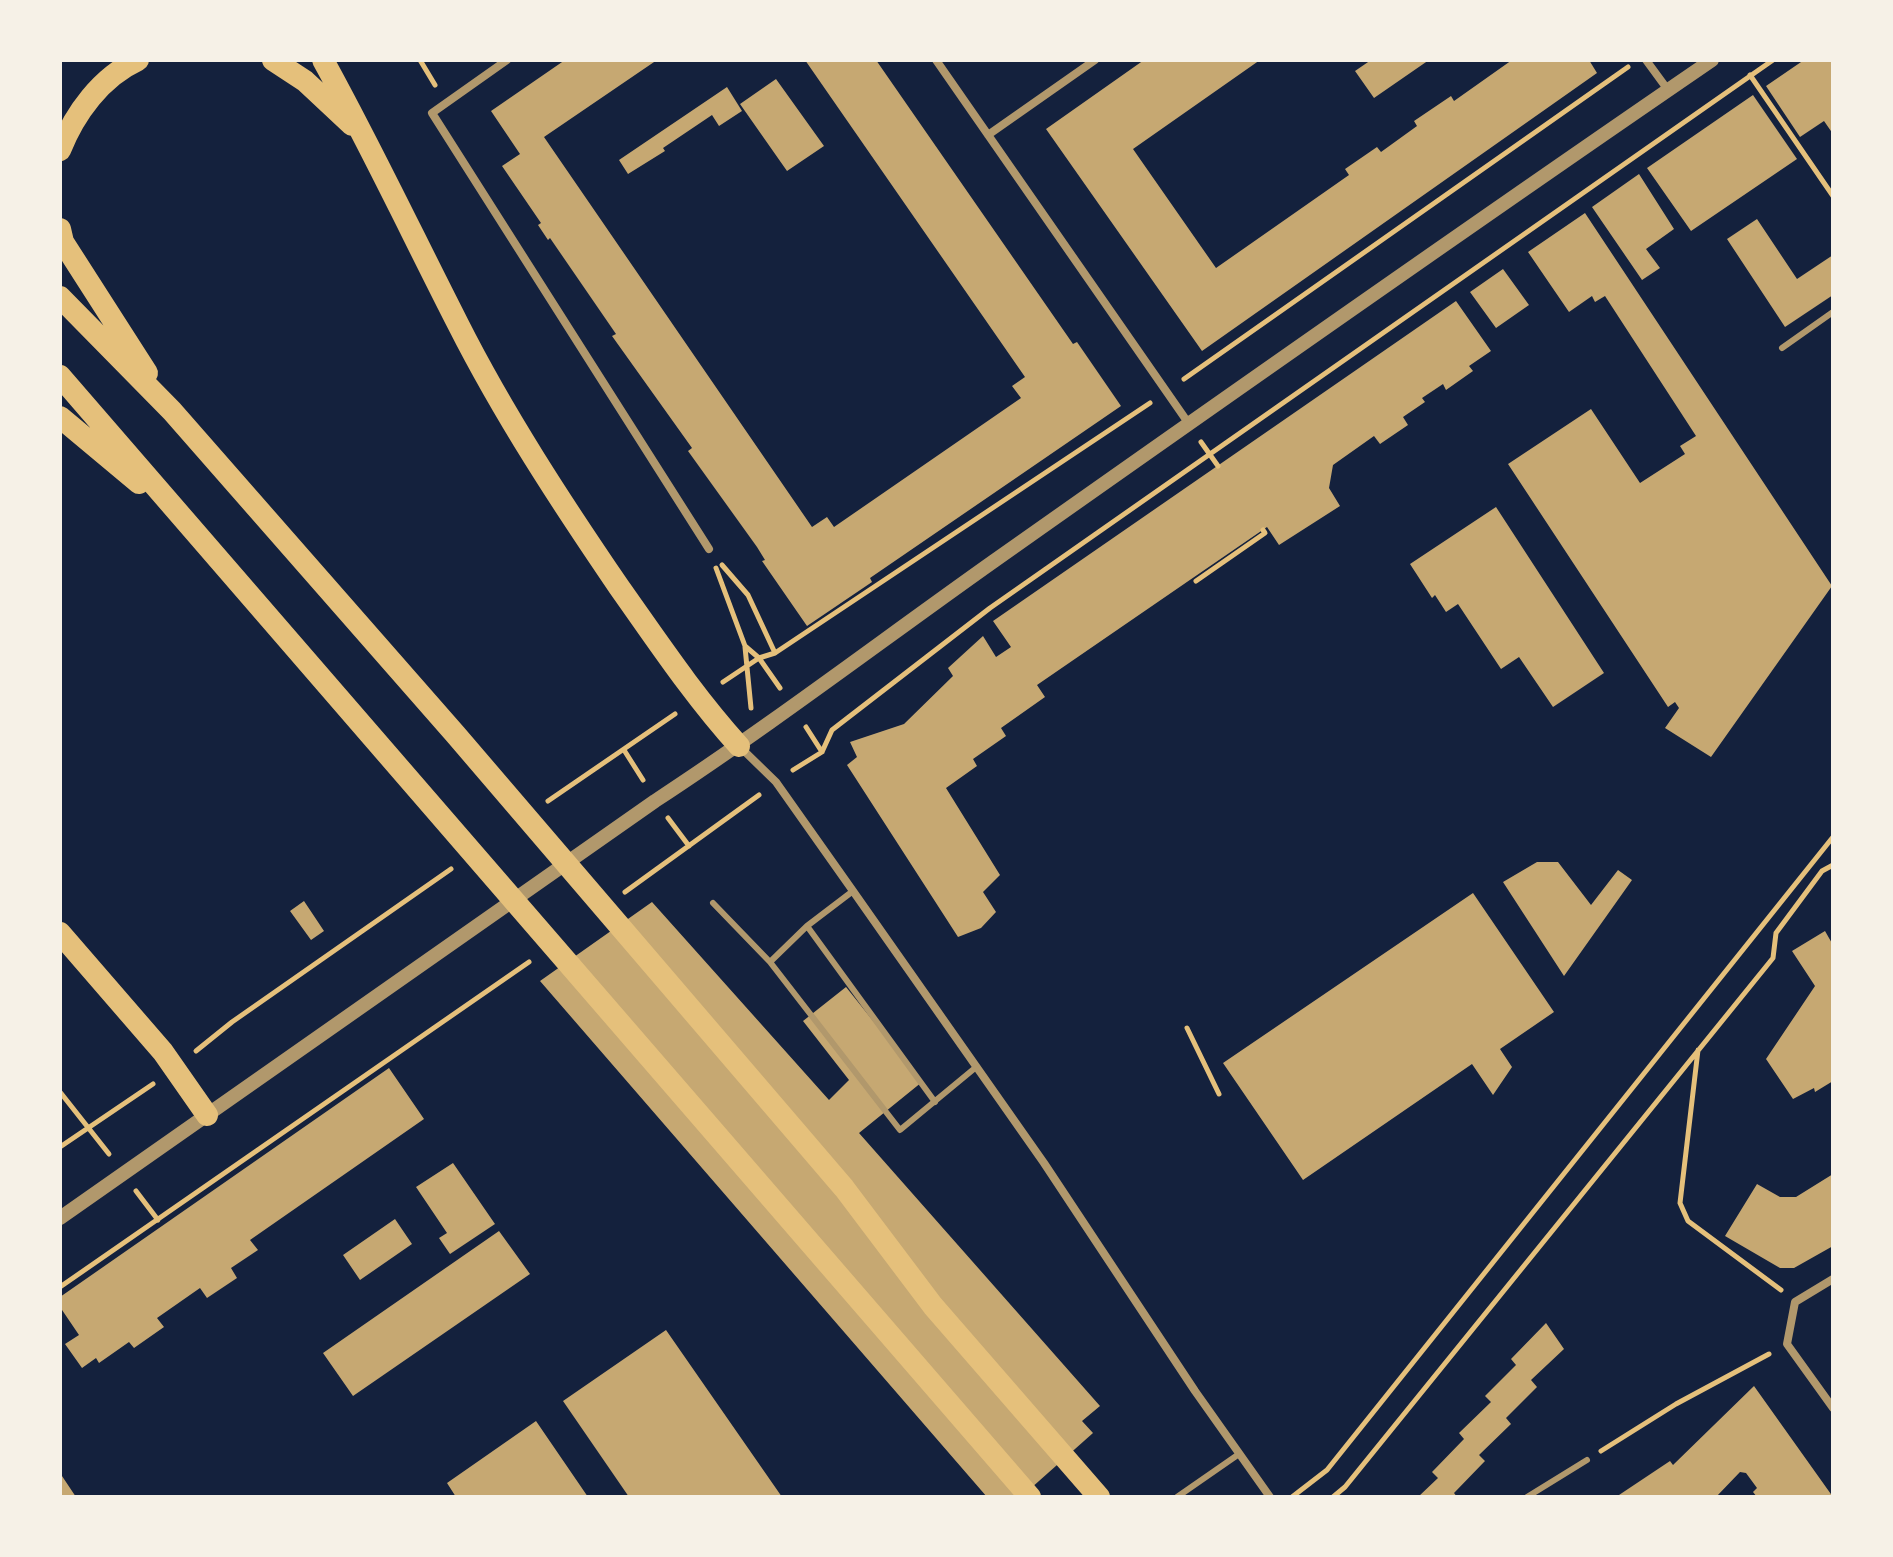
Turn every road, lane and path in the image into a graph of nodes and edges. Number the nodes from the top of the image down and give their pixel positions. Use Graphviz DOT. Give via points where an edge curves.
graph roads {
  1 [pos="138,60"];
  2 [pos="273,60"];
  3 [pos="323,60"];
  4 [pos="507,60"];
  5 [pos="936,60"];
  6 [pos="1095,60"];
  7 [pos="1646,60"];
  8 [pos="1712,60"];
  9 [pos="1773,60"];
  10 [pos="1750,75"];
  11 [pos="1668,90"];
  12 [pos="988,135"];
  13 [pos="366,139"];
  14 [pos="60,150"];
  15 [pos="1833,196"];
  16 [pos="60,229"];
  17 [pos="60,297"];
  18 [pos="1833,312"];
  19 [pos="1782,348"];
  20 [pos="60,376"];
  21 [pos="172,411"];
  22 [pos="60,417"];
  23 [pos="1189,424"];
  24 [pos="194,530"];
  25 [pos="1263,530"];
  26 [pos="709,549"];
  27 [pos="1196,581"];
  28 [pos="775,653"];
  29 [pos="759,658"];
  30 [pos="697,699"];
  31 [pos="739,746"];
  32 [pos="776,782"];
  33 [pos="536,810"];
  34 [pos="1833,837"];
  35 [pos="460,863"];
  36 [pos="1833,865"];
  37 [pos="853,891"];
  38 [pos="614,900"];
  39 [pos="713,903"];
  40 [pos="807,926"];
  41 [pos="60,933"];
  42 [pos="539,955"];
  43 [pos="770,962"];
  44 [pos="1187,1028"];
  45 [pos="1698,1049"];
  46 [pos="975,1068"];
  47 [pos="175,1069"];
  48 [pos="60,1092"];
  49 [pos="1219,1094"];
  50 [pos="935,1102"];
  51 [pos="207,1115"];
  52 [pos="90,1128"];
  53 [pos="60,1147"];
  54 [pos="60,1218"];
  55 [pos="1833,1279"];
  56 [pos="60,1287"];
  57 [pos="1795,1302"];
  58 [pos="1787,1344"];
  59 [pos="1833,1408"];
  60 [pos="1239,1454"];
  61 [pos="1587,1460"];
  62 [pos="1030,1497"];
  63 [pos="1099,1497"];
  64 [pos="1177,1497"];
  65 [pos="1270,1497"];
  66 [pos="1291,1497"];
  67 [pos="1333,1497"];
  68 [pos="1527,1497"];
  1 -- 14 [label="highway" via="86,102"];
  2 -- 13 [label="highway" via="305,81"];
  3 -- 13 [label="highway"];
  4 -- 26 [label="street" via="432,113"];
  5 -- 12 [label="street"];
  6 -- 12 [label="street"];
  7 -- 11 [label="street"];
  8 -- 11 [label="street"];
  9 -- 10 [label="path"];
  10 -- 15 [label="path"];
  10 -- 32 [label="path" via="990,608 832,730 822,752"];
  11 -- 23 [label="street"];
  12 -- 23 [label="street"];
  13 -- 30 [label="highway" via="494,390 582,533"];
  16 -- 21 [label="highway" via="63,242"];
  17 -- 21 [label="highway"];
  18 -- 19 [label="lane"];
  20 -- 24 [label="highway"];
  21 -- 63 [label="highway" via="844,1188 933,1306"];
  22 -- 24 [label="highway"];
  23 -- 31 [label="street"];
  24 -- 62 [label="highway"];
  25 -- 27 [label="path"];
  26 -- 28 [label="path" via="748,595"];
  26 -- 29 [label="path" via="745,646"];
  30 -- 31 [label="highway"];
  30 -- 33 [label="path"];
  31 -- 32 [label="street"];
  31 -- 51 [label="street"];
  32 -- 37 [label="street"];
  32 -- 38 [label="path"];
  34 -- 66 [label="path" via="1327,1470"];
  35 -- 47 [label="path" via="232,1022"];
  36 -- 45 [label="path" via="1822,871 1776,933 1773,958"];
  37 -- 40 [label="lane"];
  37 -- 46 [label="street"];
  39 -- 43 [label="lane"];
  40 -- 43 [label="lane"];
  40 -- 50 [label="lane"];
  41 -- 47 [label="highway"];
  42 -- 56 [label="path"];
  43 -- 50 [label="lane" via="900,1130"];
  44 -- 49 [label="path"];
  45 -- 57 [label="path" via="1680,1203 1688,1221"];
  45 -- 67 [label="path"];
  46 -- 50 [label="lane"];
  46 -- 60 [label="street"];
  47 -- 51 [label="highway"];
  47 -- 52 [label="path"];
  48 -- 52 [label="path"];
  51 -- 54 [label="street"];
  52 -- 53 [label="path"];
  55 -- 57 [label="street"];
  57 -- 58 [label="street"];
  58 -- 59 [label="street"];
  58 -- 61 [label="path"];
  60 -- 64 [label="lane"];
  60 -- 65 [label="street"];
  61 -- 68 [label="lane"];
}
